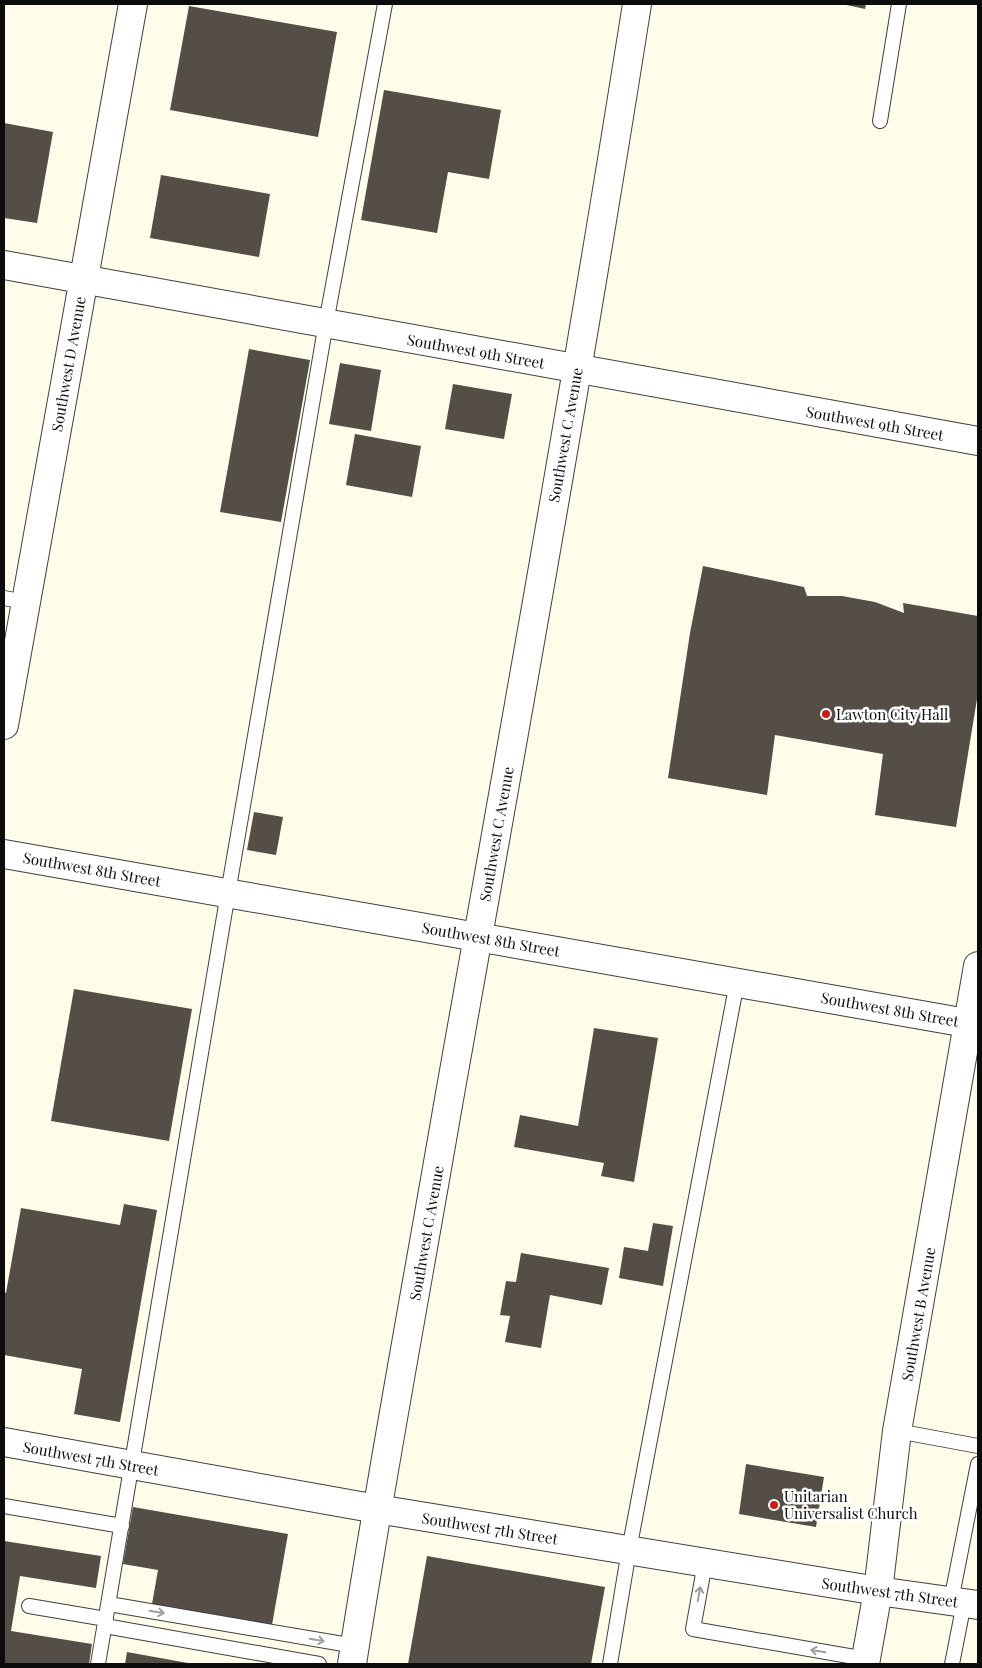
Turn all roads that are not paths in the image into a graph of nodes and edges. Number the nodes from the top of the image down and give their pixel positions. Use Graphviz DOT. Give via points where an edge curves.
graph roads {
  1 [pos="133,4"];
  2 [pos="384,4"];
  3 [pos="636,4"];
  4 [pos="900,4"];
  5 [pos="880,121"];
  6 [pos="4,264"];
  7 [pos="83,279"];
  8 [pos="326,323"];
  9 [pos="576,369"];
  10 [pos="978,441"];
  11 [pos="15,600"];
  12 [pos="4,725"];
  13 [pos="4,854"];
  14 [pos="228,893"];
  15 [pos="478,937"];
  16 [pos="978,966"];
  17 [pos="737,982"];
  18 [pos="973,1024"];
  19 [pos="897,1431"];
  20 [pos="4,1442"];
  21 [pos="978,1446"];
  22 [pos="978,1464"];
  23 [pos="133,1465"];
  24 [pos="4,1506"];
  25 [pos="377,1509"];
  26 [pos="122,1526"];
  27 [pos="629,1550"];
  28 [pos="705,1563"];
  29 [pos="878,1591"];
  30 [pos="964,1603"];
  31 [pos="109,1604"];
  32 [pos="29,1606"];
  33 [pos="105,1622"];
  34 [pos="353,1655"];
  35 [pos="865,1662"];
  36 [pos="98,1664"];
  37 [pos="319,1664"];
  38 [pos="610,1664"];
  39 [pos="952,1664"];
  1 -- 7 [label="street, Southwest D Avenue"];
  2 -- 8 [label="lane"];
  3 -- 9 [label="street, Southwest C Avenue"];
  4 -- 5 [label="lane"];
  6 -- 7 [label="street, Southwest 9th Street"];
  7 -- 8 [label="street, Southwest 9th Street"];
  7 -- 11 [label="street, Southwest D Avenue"];
  8 -- 9 [label="street, Southwest 9th Street"];
  8 -- 14 [label="lane"];
  9 -- 10 [label="street, Southwest 9th Street"];
  9 -- 15 [label="street, Southwest C Avenue"];
  11 -- 12 [label="street, Southwest D Avenue"];
  13 -- 14 [label="street, Southwest 8th Street"];
  14 -- 15 [label="street, Southwest 8th Street"];
  14 -- 23 [label="lane"];
  15 -- 17 [label="street, Southwest 8th Street"];
  15 -- 25 [label="street, Southwest C Avenue"];
  16 -- 18 [label="street, Southwest B Avenue"];
  17 -- 18 [label="street, Southwest 8th Street"];
  17 -- 27 [label="lane"];
  18 -- 19 [label="street, Southwest B Avenue"];
  19 -- 21 [label="lane"];
  19 -- 29 [label="street, Southwest B Avenue"];
  20 -- 23 [label="street, Southwest 7th Street"];
  22 -- 30 [label="lane"];
  23 -- 25 [label="street, Southwest 7th Street"];
  23 -- 26 [label="lane"];
  24 -- 26 [label="lane"];
  25 -- 27 [label="street, Southwest 7th Street"];
  25 -- 34 [label="street, Southwest C Avenue"];
  26 -- 31 [label="lane"];
  27 -- 28 [label="street, Southwest 7th Street"];
  27 -- 38 [label="lane"];
  28 -- 29 [label="street, Southwest 7th Street"];
  35 -- 28 [label="lane, one-way" via="693,1629"];
  29 -- 30 [label="street, Southwest 7th Street"];
  29 -- 35 [label="street, Southwest B Avenue"];
  30 -- 39 [label="lane"];
  31 -- 33 [label="lane"];
  31 -- 34 [label="lane, one-way"];
  32 -- 33 [label="lane"];
  33 -- 36 [label="lane"];
  33 -- 37 [label="lane"];
}
